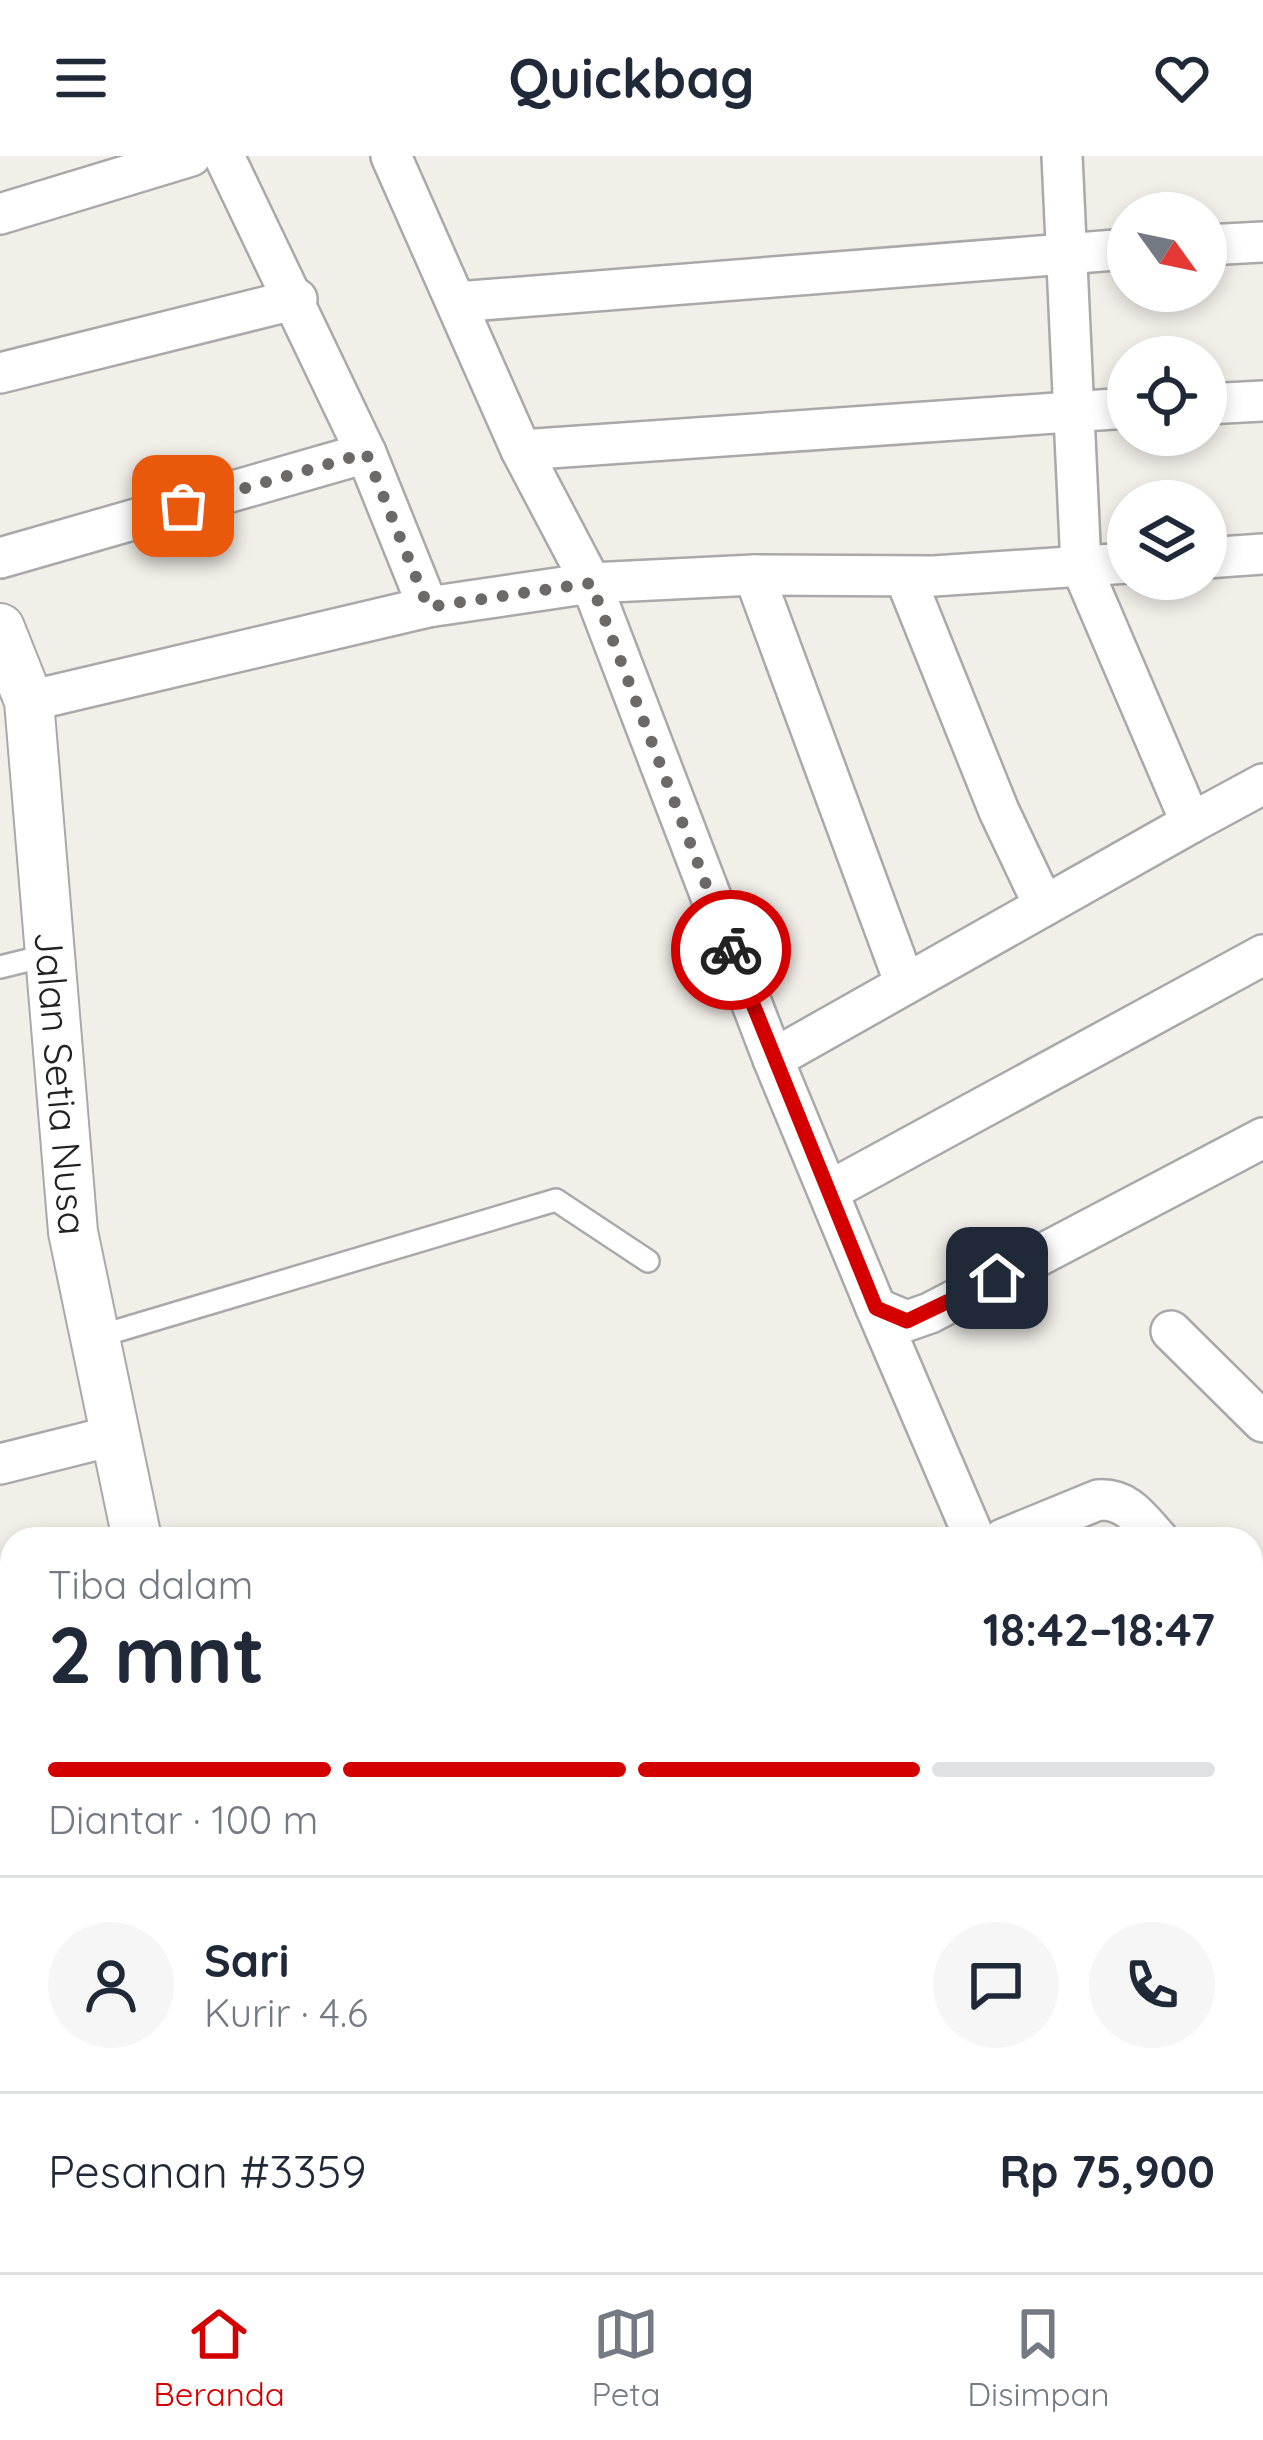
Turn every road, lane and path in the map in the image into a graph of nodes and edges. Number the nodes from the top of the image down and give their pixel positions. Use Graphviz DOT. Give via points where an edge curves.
graph roads {
  1 [pos="191,156"];
  2 [pos="224,156"];
  3 [pos="391,156"];
  4 [pos="1062,156"];
  5 [pos="0,214"];
  6 [pos="1263,242"];
  7 [pos="1227,243"];
  8 [pos="1107,250"];
  9 [pos="1066,252"];
  10 [pos="296,299"];
  11 [pos="457,302"];
  12 [pos="0,373"];
  13 [pos="1263,400"];
  14 [pos="1227,403"];
  15 [pos="1107,411"];
  16 [pos="1074,416"];
  17 [pos="521,450"];
  18 [pos="366,453"];
  19 [pos="1263,554"];
  20 [pos="1227,557"];
  21 [pos="0,558"];
  22 [pos="1107,564"];
  23 [pos="1081,566"];
  24 [pos="754,575"];
  25 [pos="905,577"];
  26 [pos="591,583"];
  27 [pos="428,607"];
  28 [pos="0,628"];
  29 [pos="29,701"];
  30 [pos="1263,784"];
  31 [pos="1191,823"];
  32 [pos="1044,906"];
  33 [pos="53,954"];
  34 [pos="1263,955"];
  35 [pos="0,967"];
  36 [pos="905,984"];
  37 [pos="773,1059"];
  38 [pos="1263,1138"];
  39 [pos="830,1190"];
  40 [pos="648,1262"];
  41 [pos="876,1308"];
  42 [pos="1171,1331"];
  43 [pos="96,1337"];
  44 [pos="1263,1423"];
  45 [pos="116,1435"];
  46 [pos="0,1464"];
  47 [pos="134,1527"];
  48 [pos="970,1527"];
  49 [pos="1036,1527"];
  50 [pos="1148,1527"];
  1 -- 5 [label="street"];
  2 -- 10 [label="street"];
  3 -- 11 [label="street"];
  4 -- 9 [label="street"];
  6 -- 7 [label="street"];
  8 -- 9 [label="street"];
  9 -- 11 [label="street"];
  9 -- 16 [label="street"];
  10 -- 12 [label="street"];
  10 -- 18 [label="street"];
  11 -- 17 [label="street"];
  13 -- 14 [label="street"];
  15 -- 16 [label="street"];
  16 -- 17 [label="street"];
  16 -- 23 [label="street"];
  17 -- 26 [label="street"];
  18 -- 21 [label="street"];
  18 -- 27 [label="street"];
  19 -- 20 [label="street"];
  22 -- 23 [label="street"];
  23 -- 25 [label="street"];
  23 -- 31 [label="street"];
  24 -- 25 [label="street"];
  24 -- 26 [label="street"];
  24 -- 36 [label="street"];
  25 -- 32 [label="street"];
  26 -- 27 [label="street"];
  26 -- 37 [label="street"];
  27 -- 29 [label="street"];
  28 -- 29 [label="street, Jalan Setia Nusa"];
  29 -- 33 [label="street, Jalan Setia Nusa"];
  30 -- 31 [label="street"];
  31 -- 32 [label="street"];
  32 -- 36 [label="street"];
  33 -- 35 [label="lane"];
  33 -- 43 [label="street, Jalan Setia Nusa" via="73,1232"];
  34 -- 39 [label="street"];
  36 -- 37 [label="street"];
  37 -- 39 [label="street"];
  38 -- 41 [label="street" via="930,1313 907,1321"];
  39 -- 41 [label="street"];
  40 -- 43 [label="lane" via="556,1200"];
  41 -- 48 [label="street"];
  42 -- 44 [label="street"];
  43 -- 45 [label="street, Jalan Setia Nusa"];
  45 -- 46 [label="street"];
  45 -- 47 [label="street, Jalan Setia Nusa"];
  49 -- 50 [label="street" via="1113,1499"];
}
